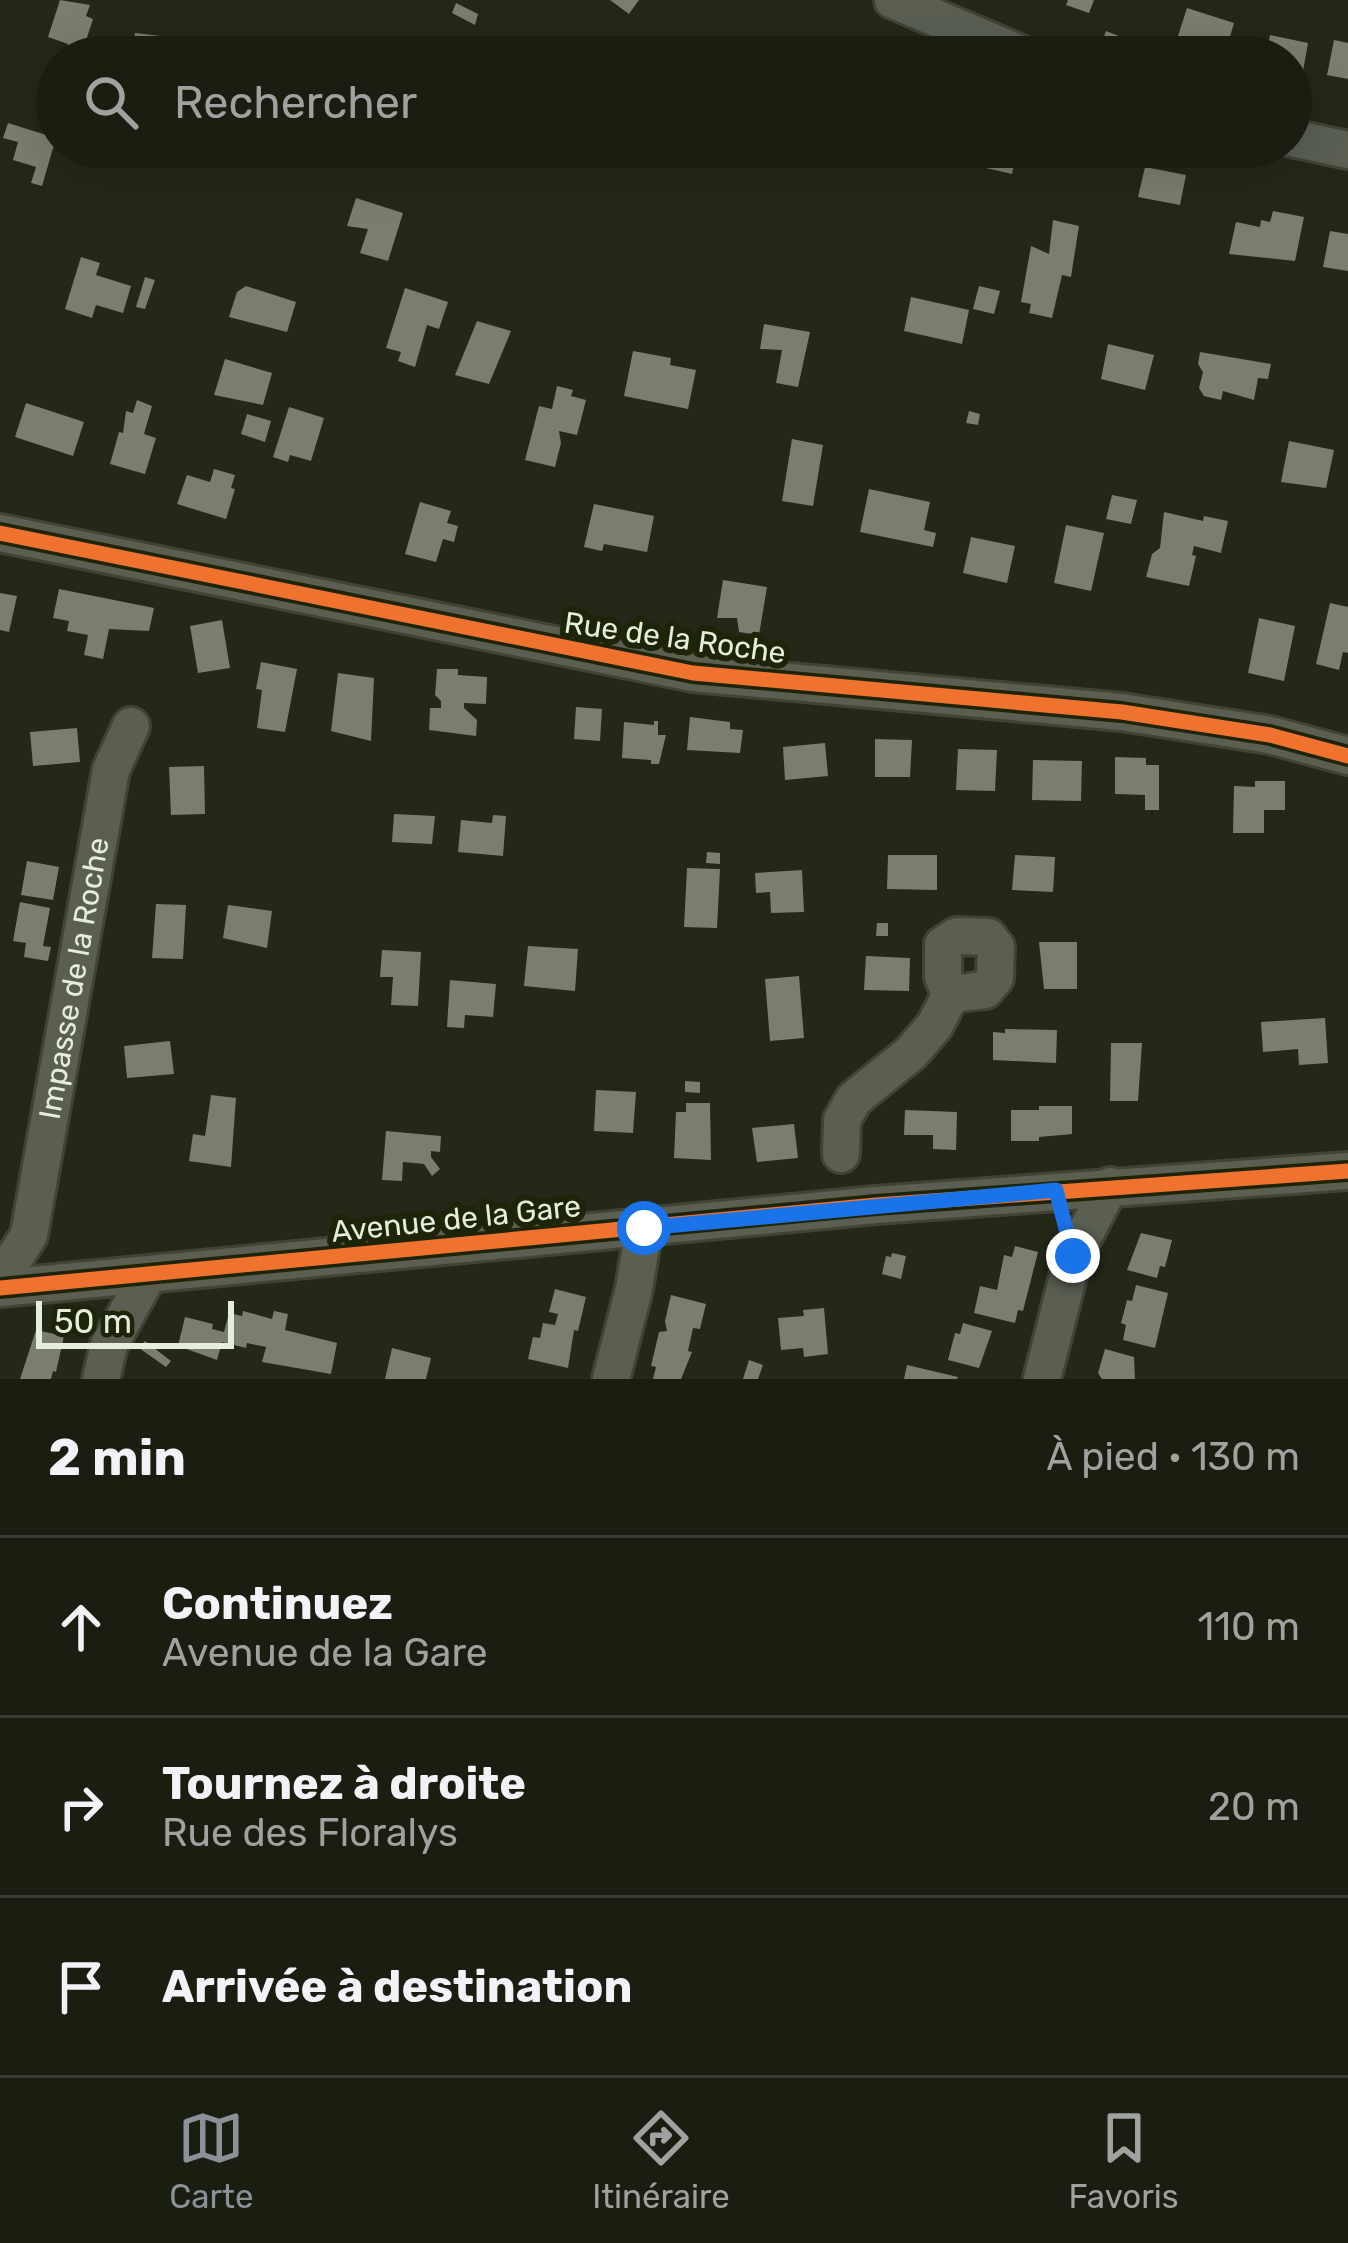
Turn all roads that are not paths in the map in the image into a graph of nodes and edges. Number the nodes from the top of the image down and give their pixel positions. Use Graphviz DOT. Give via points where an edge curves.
graph roads {
  1 [pos="892,0"];
  2 [pos="978,36"];
  3 [pos="1312,142"];
  4 [pos="1348,150"];
  5 [pos="0,533"];
  6 [pos="131,726"];
  7 [pos="1348,756"];
  8 [pos="951,994"];
  9 [pos="841,1154"];
  10 [pos="1348,1171"];
  11 [pos="1110,1186"];
  12 [pos="1056,1190"];
  13 [pos="644,1228"];
  14 [pos="601,1232"];
  15 [pos="29,1235"];
  16 [pos="1073,1256"];
  17 [pos="147,1276"];
  18 [pos="76,1283"];
  19 [pos="0,1285"];
  20 [pos="634,1289"];
  21 [pos="105,1362"];
  22 [pos="611,1379"];
  23 [pos="1042,1379"];
  1 -- 2 [label="street"];
  3 -- 4 [label="street"];
  5 -- 7 [label="street, Rue de la Roche" via="693,674 1122,712"];
  6 -- 15 [label="street, Impasse de la Roche" via="111,770"];
  8 -- 9 [label="street" via="910,1053 854,1099 842,1120"];
  10 -- 11 [label="street, Avenue de la Gare"];
  11 -- 12 [label="street, Avenue de la Gare"];
  11 -- 16 [label="street"];
  12 -- 13 [label="street, Avenue de la Gare"];
  12 -- 16 [label="street"];
  13 -- 14 [label="street, Avenue de la Gare"];
  13 -- 20 [label="street"];
  14 -- 17 [label="street, Avenue de la Gare"];
  14 -- 20 [label="street"];
  15 -- 18 [label="street"];
  15 -- 19 [label="street, Impasse de la Roche"];
  16 -- 23 [label="street"];
  17 -- 18 [label="street, Avenue de la Gare"];
  17 -- 21 [label="street"];
  18 -- 19 [label="street, Avenue de la Gare"];
  18 -- 21 [label="street"];
  20 -- 22 [label="street"];
}
